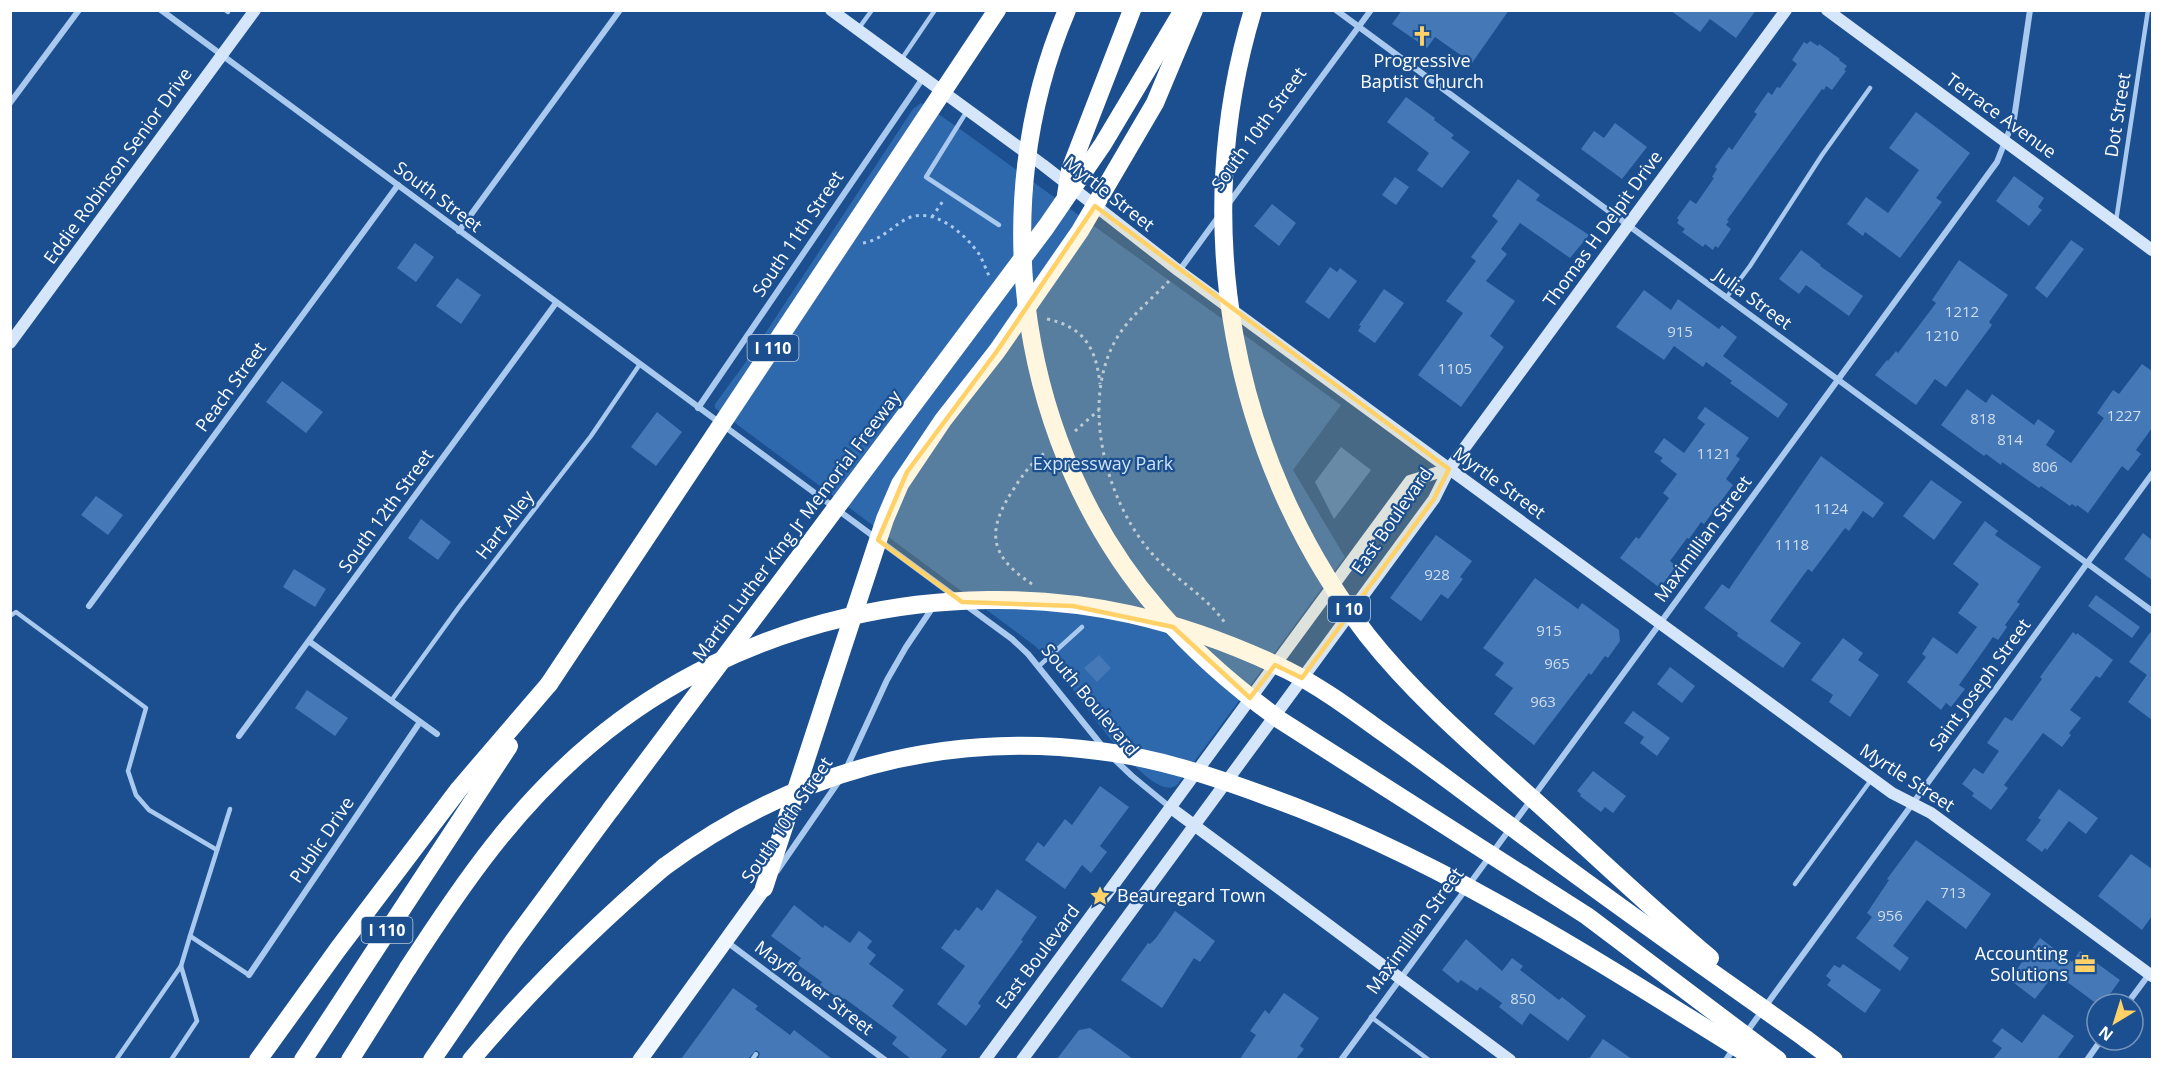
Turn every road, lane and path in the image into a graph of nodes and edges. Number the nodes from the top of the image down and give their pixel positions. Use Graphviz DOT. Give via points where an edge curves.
graph roads {
  1 [pos="79,10"];
  2 [pos="161,10"];
  3 [pos="255,10"];
  4 [pos="620,10"];
  5 [pos="831,10"];
  6 [pos="872,10"];
  7 [pos="935,10"];
  8 [pos="997,10"];
  9 [pos="1067,10"];
  10 [pos="1132,10"];
  11 [pos="1183,10"];
  12 [pos="1194,10"];
  13 [pos="1253,10"];
  14 [pos="1336,10"];
  15 [pos="1371,10"];
  16 [pos="1786,10"];
  17 [pos="1827,10"];
  18 [pos="2030,10"];
  19 [pos="2148,10"];
  20 [pos="1359,27"];
  21 [pos="858,30"];
  22 [pos="222,56"];
  23 [pos="900,61"];
  24 [pos="923,78"];
  25 [pos="1870,88"];
  26 [pos="10,104"];
  27 [pos="968,110"];
  28 [pos="2006,141"];
  29 [pos="398,185"];
  30 [pos="949,192"];
  31 [pos="1065,200"];
  32 [pos="932,217"];
  33 [pos="2116,223"];
  34 [pos="999,225"];
  35 [pos="1627,226"];
  36 [pos="459,231"];
  37 [pos="858,244"];
  38 [pos="2152,250"];
  39 [pos="1179,271"];
  40 [pos="990,279"];
  41 [pos="1726,298"];
  42 [pos="556,303"];
  43 [pos="1040,317"];
  44 [pos="10,343"];
  45 [pos="640,364"];
  46 [pos="1838,380"];
  47 [pos="1100,389"];
  48 [pos="698,408"];
  49 [pos="1099,411"];
  50 [pos="1068,437"];
  51 [pos="1052,447"];
  52 [pos="1449,469"];
  53 [pos="2152,474"];
  54 [pos="2087,563"];
  55 [pos="1037,586"];
  56 [pos="946,590"];
  57 [pos="89,606"];
  58 [pos="2152,611"];
  59 [pos="10,616"];
  60 [pos="1660,623"];
  61 [pos="1082,627"];
  62 [pos="1229,629"];
  63 [pos="310,642"];
  64 [pos="1039,666"];
  65 [pos="390,701"];
  66 [pos="420,722"];
  67 [pos="437,735"];
  68 [pos="239,736"];
  69 [pos="1872,779"];
  70 [pos="466,795"];
  71 [pos="1912,804"];
  72 [pos="1171,808"];
  73 [pos="230,809"];
  74 [pos="1193,825"];
  75 [pos="217,850"];
  76 [pos="1795,884"];
  77 [pos="764,888"];
  78 [pos="190,936"];
  79 [pos="726,941"];
  80 [pos="181,966"];
  81 [pos="2151,973"];
  82 [pos="249,975"];
  83 [pos="1399,978"];
  84 [pos="2136,992"];
  85 [pos="1371,1017"];
  86 [pos="1806,1039"];
  87 [pos="756,1054"];
  88 [pos="116,1059"];
  89 [pos="171,1059"];
  90 [pos="258,1059"];
  91 [pos="303,1059"];
  92 [pos="350,1059"];
  93 [pos="432,1059"];
  94 [pos="471,1059"];
  95 [pos="640,1059"];
  96 [pos="752,1059"];
  97 [pos="885,1059"];
  98 [pos="985,1059"];
  99 [pos="1022,1059"];
  100 [pos="1341,1059"];
  101 [pos="1429,1059"];
  102 [pos="1510,1059"];
  103 [pos="1726,1059"];
  104 [pos="1757,1059"];
  105 [pos="1778,1059"];
  106 [pos="1834,1059"];
  1 -- 26 [label="street"];
  2 -- 22 [label="street, South Street"];
  3 -- 22 [label="street, Eddie Robinson Senior Drive"];
  4 -- 36 [label="street"];
  5 -- 21 [label="street, Myrtle Street"];
  6 -- 21 [label="lane"];
  7 -- 23 [label="lane"];
  8 -- 70 [label="highway, I 110, bridge" via="549,684"];
  9 -- 105 [label="highway, bridge" via="1044,75 1025,171 1022,238 1026,304 1037,369 1057,434 1083,495 1125,565 1180,634 1254,701 1587,916"];
  10 -- 31 [label="highway, bridge" via="1070,170"];
  11 -- 31 [label="highway, Martin Luther King Jr Memorial Freeway, bridge"];
  12 -- 77 [label="highway, bridge" via="1155,103 1080,231 998,351 903,478 885,519"];
  13 -- 86 [label="highway, I 10, bridge" via="1231,104 1224,169 1227,292 1252,412 1270,465 1308,545 1368,636 1428,702 1632,890"];
  14 -- 20 [label="street, Julia Street"];
  15 -- 20 [label="street, South 10th Street"];
  16 -- 35 [label="street, Thomas H Delpit Drive"];
  17 -- 28 [label="street, Terrace Avenue"];
  18 -- 28 [label="street, Maximillian Street" via="2014,119"];
  19 -- 33 [label="lane, Dot Street"];
  20 -- 35 [label="street, Julia Street"];
  20 -- 39 [label="street, South 10th Street"];
  21 -- 23 [label="street, Myrtle Street"];
  22 -- 29 [label="street, South Street"];
  22 -- 44 [label="street, Eddie Robinson Senior Drive"];
  23 -- 24 [label="street, Myrtle Street"];
  24 -- 27 [label="street, Myrtle Street"];
  24 -- 48 [label="street, South 11th Street"];
  25 -- 41 [label="lane"];
  27 -- 30 [label="lane" via="926,177"];
  27 -- 39 [label="street, Myrtle Street"];
  28 -- 33 [label="street, Terrace Avenue"];
  28 -- 46 [label="street, Maximillian Street" via="1997,162"];
  29 -- 36 [label="street, South Street"];
  29 -- 57 [label="street, Peach Street"];
  30 -- 32 [label="path"];
  30 -- 34 [label="lane"];
  31 -- 93 [label="highway, Martin Luther King Jr Memorial Freeway, bridge" via="611,809"];
  32 -- 37 [label="path" via="907,219 878,239"];
  32 -- 40 [label="path" via="966,239 980,256"];
  33 -- 38 [label="street, Terrace Avenue"];
  35 -- 41 [label="street, Julia Street"];
  35 -- 52 [label="street, Thomas H Delpit Drive"];
  36 -- 42 [label="street, South Street"];
  39 -- 47 [label="path" via="1124,327 1103,366"];
  39 -- 52 [label="street, Myrtle Street"];
  41 -- 46 [label="street, Julia Street"];
  42 -- 45 [label="street, South Street"];
  42 -- 63 [label="street, South 12th Street"];
  43 -- 47 [label="path" via="1068,325 1087,343 1095,354"];
  45 -- 48 [label="street, South Street"];
  45 -- 65 [label="lane, Hart Alley" via="591,436"];
  46 -- 54 [label="street, Julia Street"];
  46 -- 60 [label="street, Maximillian Street"];
  47 -- 49 [label="path"];
  48 -- 56 [label="street, South Boulevard"];
  49 -- 50 [label="path"];
  49 -- 62 [label="path" via="1109,475 1134,530 1170,573 1214,608"];
  51 -- 55 [label="path" via="1020,478 998,514 996,527 998,550 1004,561"];
  52 -- 60 [label="street, Myrtle Street"];
  52 -- 72 [label="street, East Boulevard" via="1410,481"];
  52 -- 74 [label="street, East Boulevard" via="1434,499"];
  53 -- 54 [label="street, Saint Joseph Street"];
  54 -- 58 [label="street, Julia Street"];
  54 -- 71 [label="street, Saint Joseph Street"];
  56 -- 64 [label="street, South Boulevard" via="1012,639"];
  56 -- 77 [label="street, South 10th Street" via="901,655 832,793"];
  59 -- 75 [label="lane" via="16,612 146,708 128,771 136,795 149,810"];
  60 -- 69 [label="street, Myrtle Street"];
  60 -- 83 [label="street, Maximillian Street"];
  61 -- 64 [label="lane"];
  63 -- 65 [label="street"];
  63 -- 68 [label="street, South 12th Street"];
  64 -- 72 [label="street, South Boulevard" via="1117,762"];
  65 -- 66 [label="street"];
  66 -- 67 [label="street"];
  66 -- 82 [label="street, Public Drive"];
  69 -- 71 [label="street, Myrtle Street"];
  69 -- 76 [label="lane"];
  70 -- 90 [label="highway" via="331,958"];
  70 -- 91 [label="highway, I 110"];
  71 -- 81 [label="street, Myrtle Street" via="1931,813"];
  71 -- 103 [label="street, Saint Joseph Street"];
  72 -- 74 [label="street, South Boulevard"];
  72 -- 98 [label="street, East Boulevard"];
  73 -- 75 [label="lane"];
  74 -- 83 [label="street, South Boulevard"];
  74 -- 99 [label="street, East Boulevard"];
  75 -- 78 [label="lane"];
  77 -- 79 [label="main road, South 10th Street"];
  78 -- 80 [label="lane"];
  78 -- 82 [label="lane"];
  79 -- 95 [label="main road, South 10th Street"];
  79 -- 97 [label="street, Mayflower Street"];
  80 -- 88 [label="lane"];
  80 -- 89 [label="lane" via="197,1021"];
  81 -- 84 [label="street"];
  83 -- 85 [label="street, Maximillian Street"];
  83 -- 102 [label="street, South Boulevard"];
  85 -- 100 [label="street, Maximillian Street"];
  85 -- 101 [label="lane"];
  86 -- 92 [label="highway, bridge" via="1573,874 1367,721 1290,671 1220,642 1134,615 1035,602 938,603 846,617 766,642 681,682 593,741 504,830 467,879"];
  86 -- 106 [label="highway, I 10"];
  87 -- 96 [label="lane"];
  94 -- 104 [label="highway, bridge" via="612,912 664,867 716,832 775,800 836,775 933,752 1000,745 1066,747 1132,756 1203,774 1372,838 1421,861 1620,974"];
}
